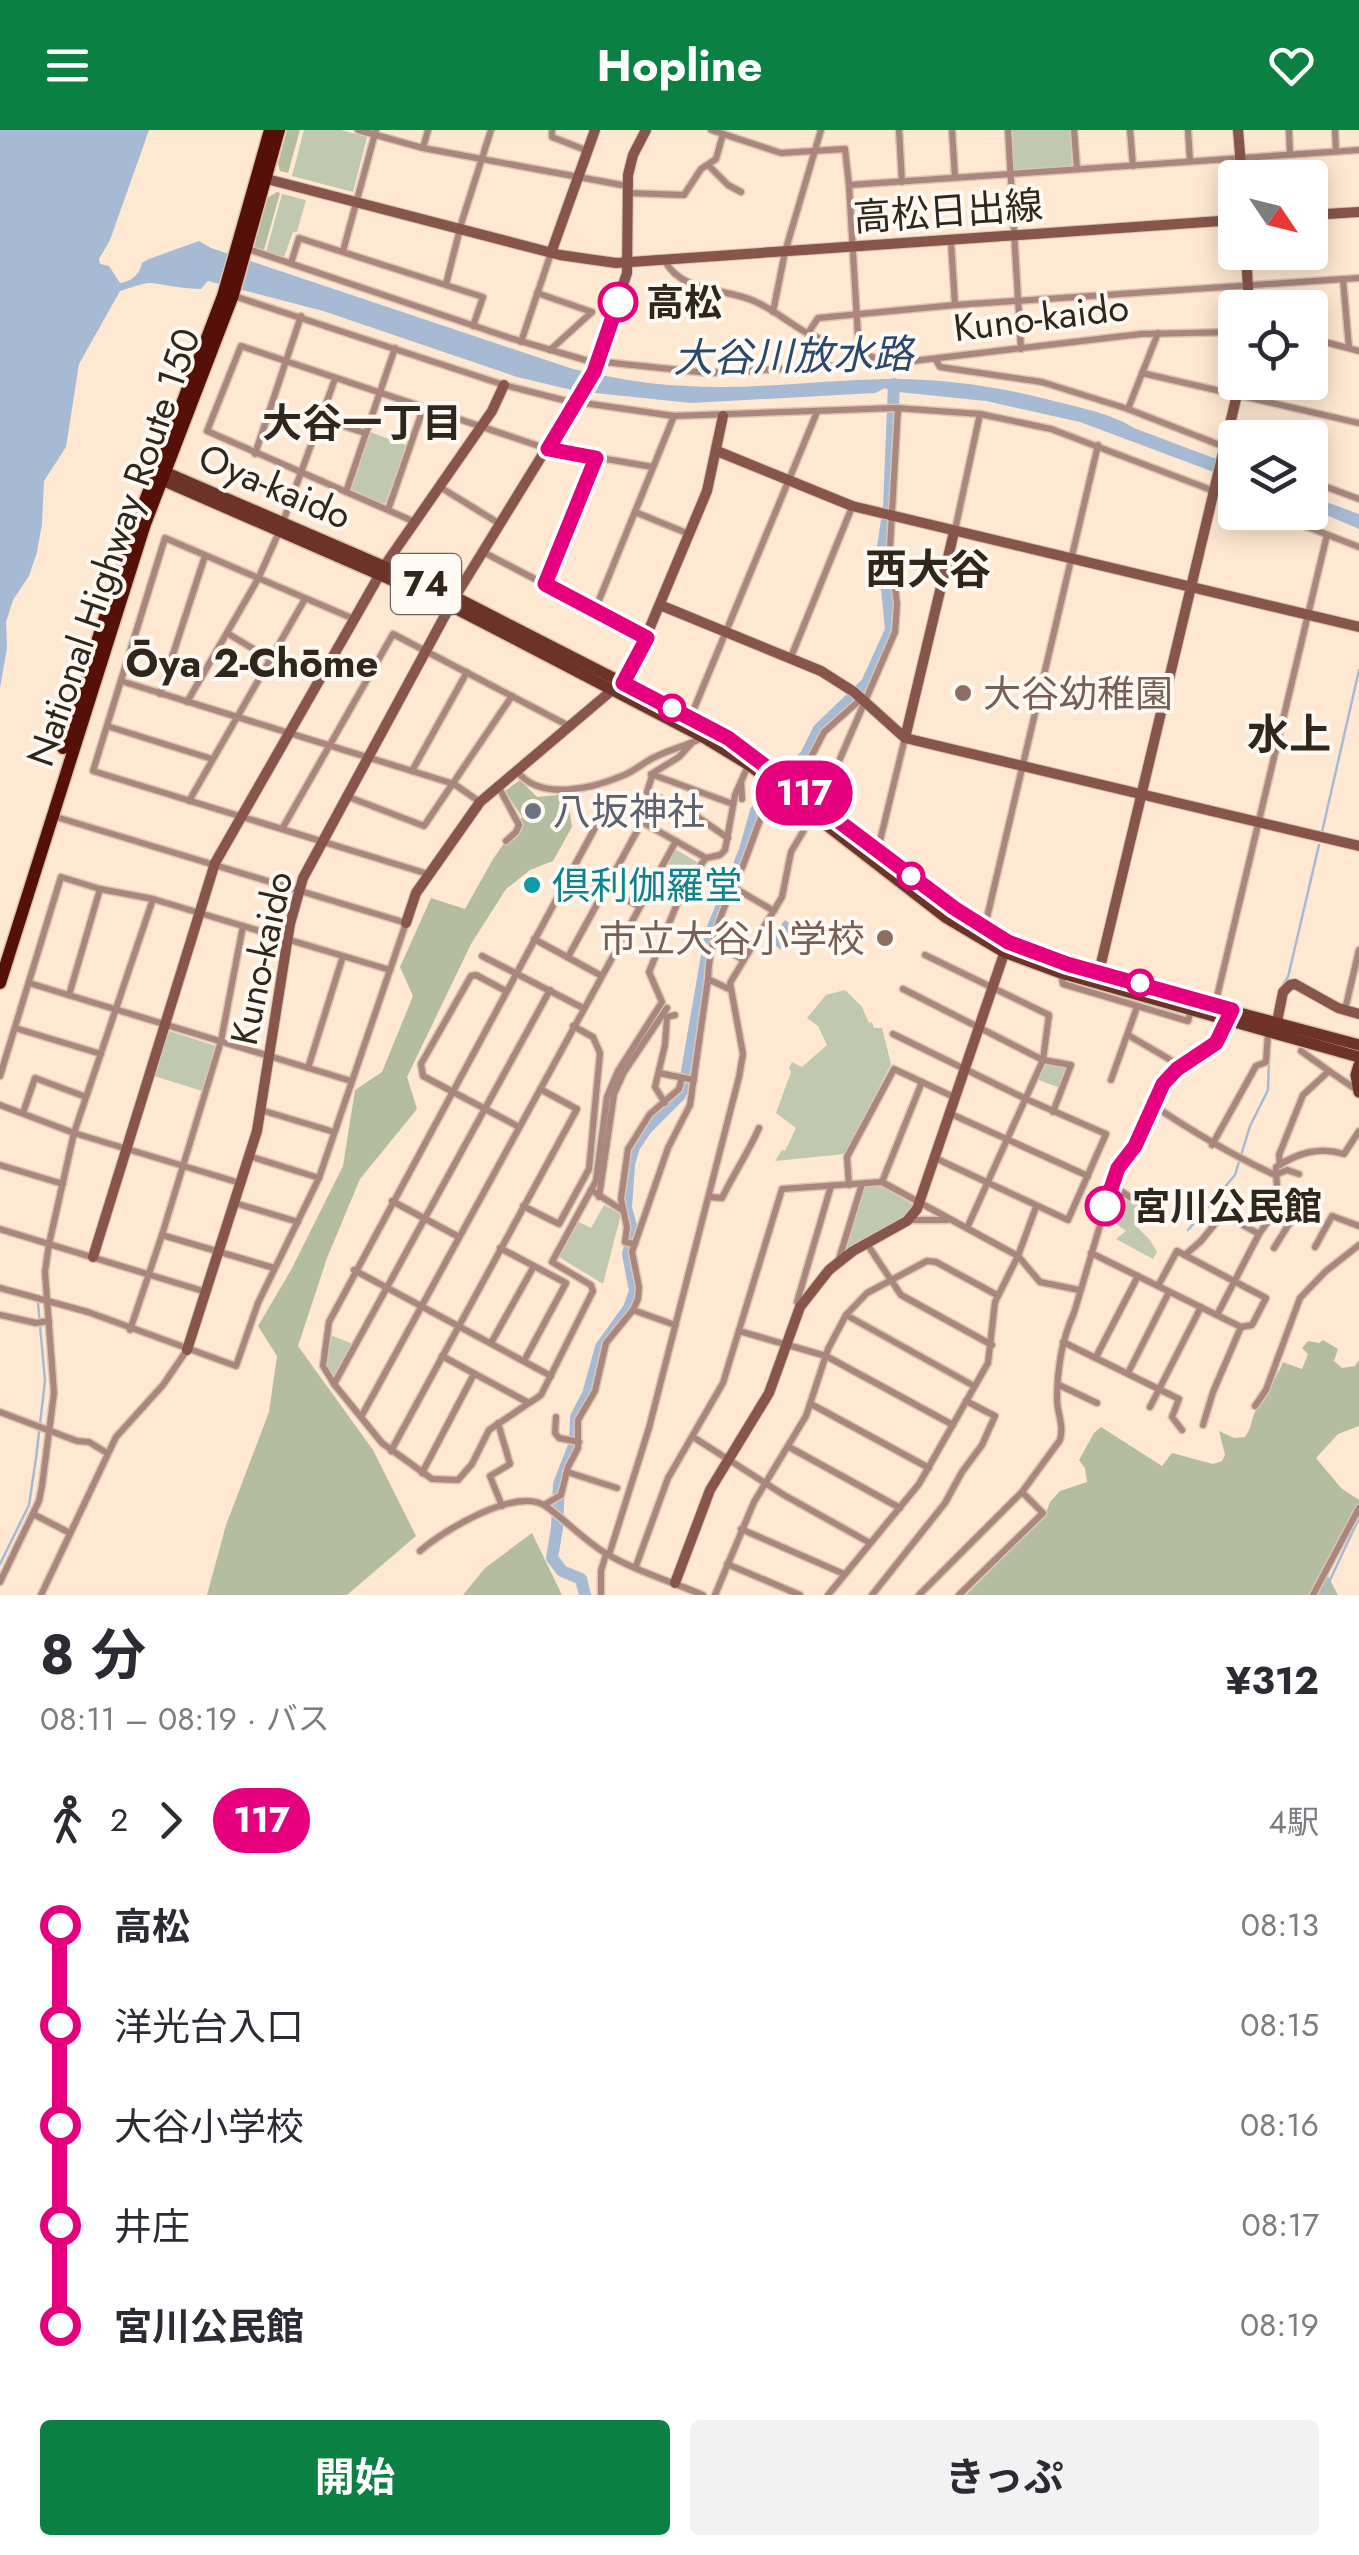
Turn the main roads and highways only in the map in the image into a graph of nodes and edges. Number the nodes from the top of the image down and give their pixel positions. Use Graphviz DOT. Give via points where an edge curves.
graph roads {
  1 [pos="270,130"];
  2 [pos="280,130"];
  3 [pos="262,178"];
  4 [pos="160,474"];
  5 [pos="618,686"];
  6 [pos="751,760"];
  7 [pos="816,810"];
  8 [pos="1006,947"];
  9 [pos="0,956"];
  10 [pos="0,983"];
  11 [pos="1230,1014"];
  12 [pos="1273,1026"];
  13 [pos="1359,1045"];
  14 [pos="1359,1056"];
  15 [pos="1359,1065"];
  16 [pos="1359,1091"];
  1 -- 3 [label="highway, National Highway Route 150"];
  2 -- 3 [label="highway, National Highway Route 150"];
  3 -- 4 [label="highway, National Highway Route 150" via="231,289"];
  4 -- 5 [label="main road, Oya-kaido / 74" via="453,602"];
  4 -- 9 [label="highway, National Highway Route 150" via="77,702"];
  4 -- 10 [label="highway, National Highway Route 150"];
  5 -- 6 [label="main road, Oya-kaido / 74" via="690,717"];
  5 -- 6 [label="main road, Oya-kaido / 74" via="697,740"];
  6 -- 7 [label="main road, Oya-kaido / 74"];
  7 -- 8 [label="main road, Oya-kaido / 74"];
  7 -- 8 [label="main road, Oya-kaido / 74" via="945,917"];
  8 -- 11 [label="main road, Oya-kaido / 74"];
  8 -- 11 [label="main road, Oya-kaido / 74" via="1061,973 1192,1010"];
  11 -- 12 [label="main road, Oya-kaido / 74"];
  12 -- 13 [label="main road, Oya-kaido / 74"];
  12 -- 14 [label="main road, Oya-kaido / 74"];
  15 -- 16 [label="main road"];
}
